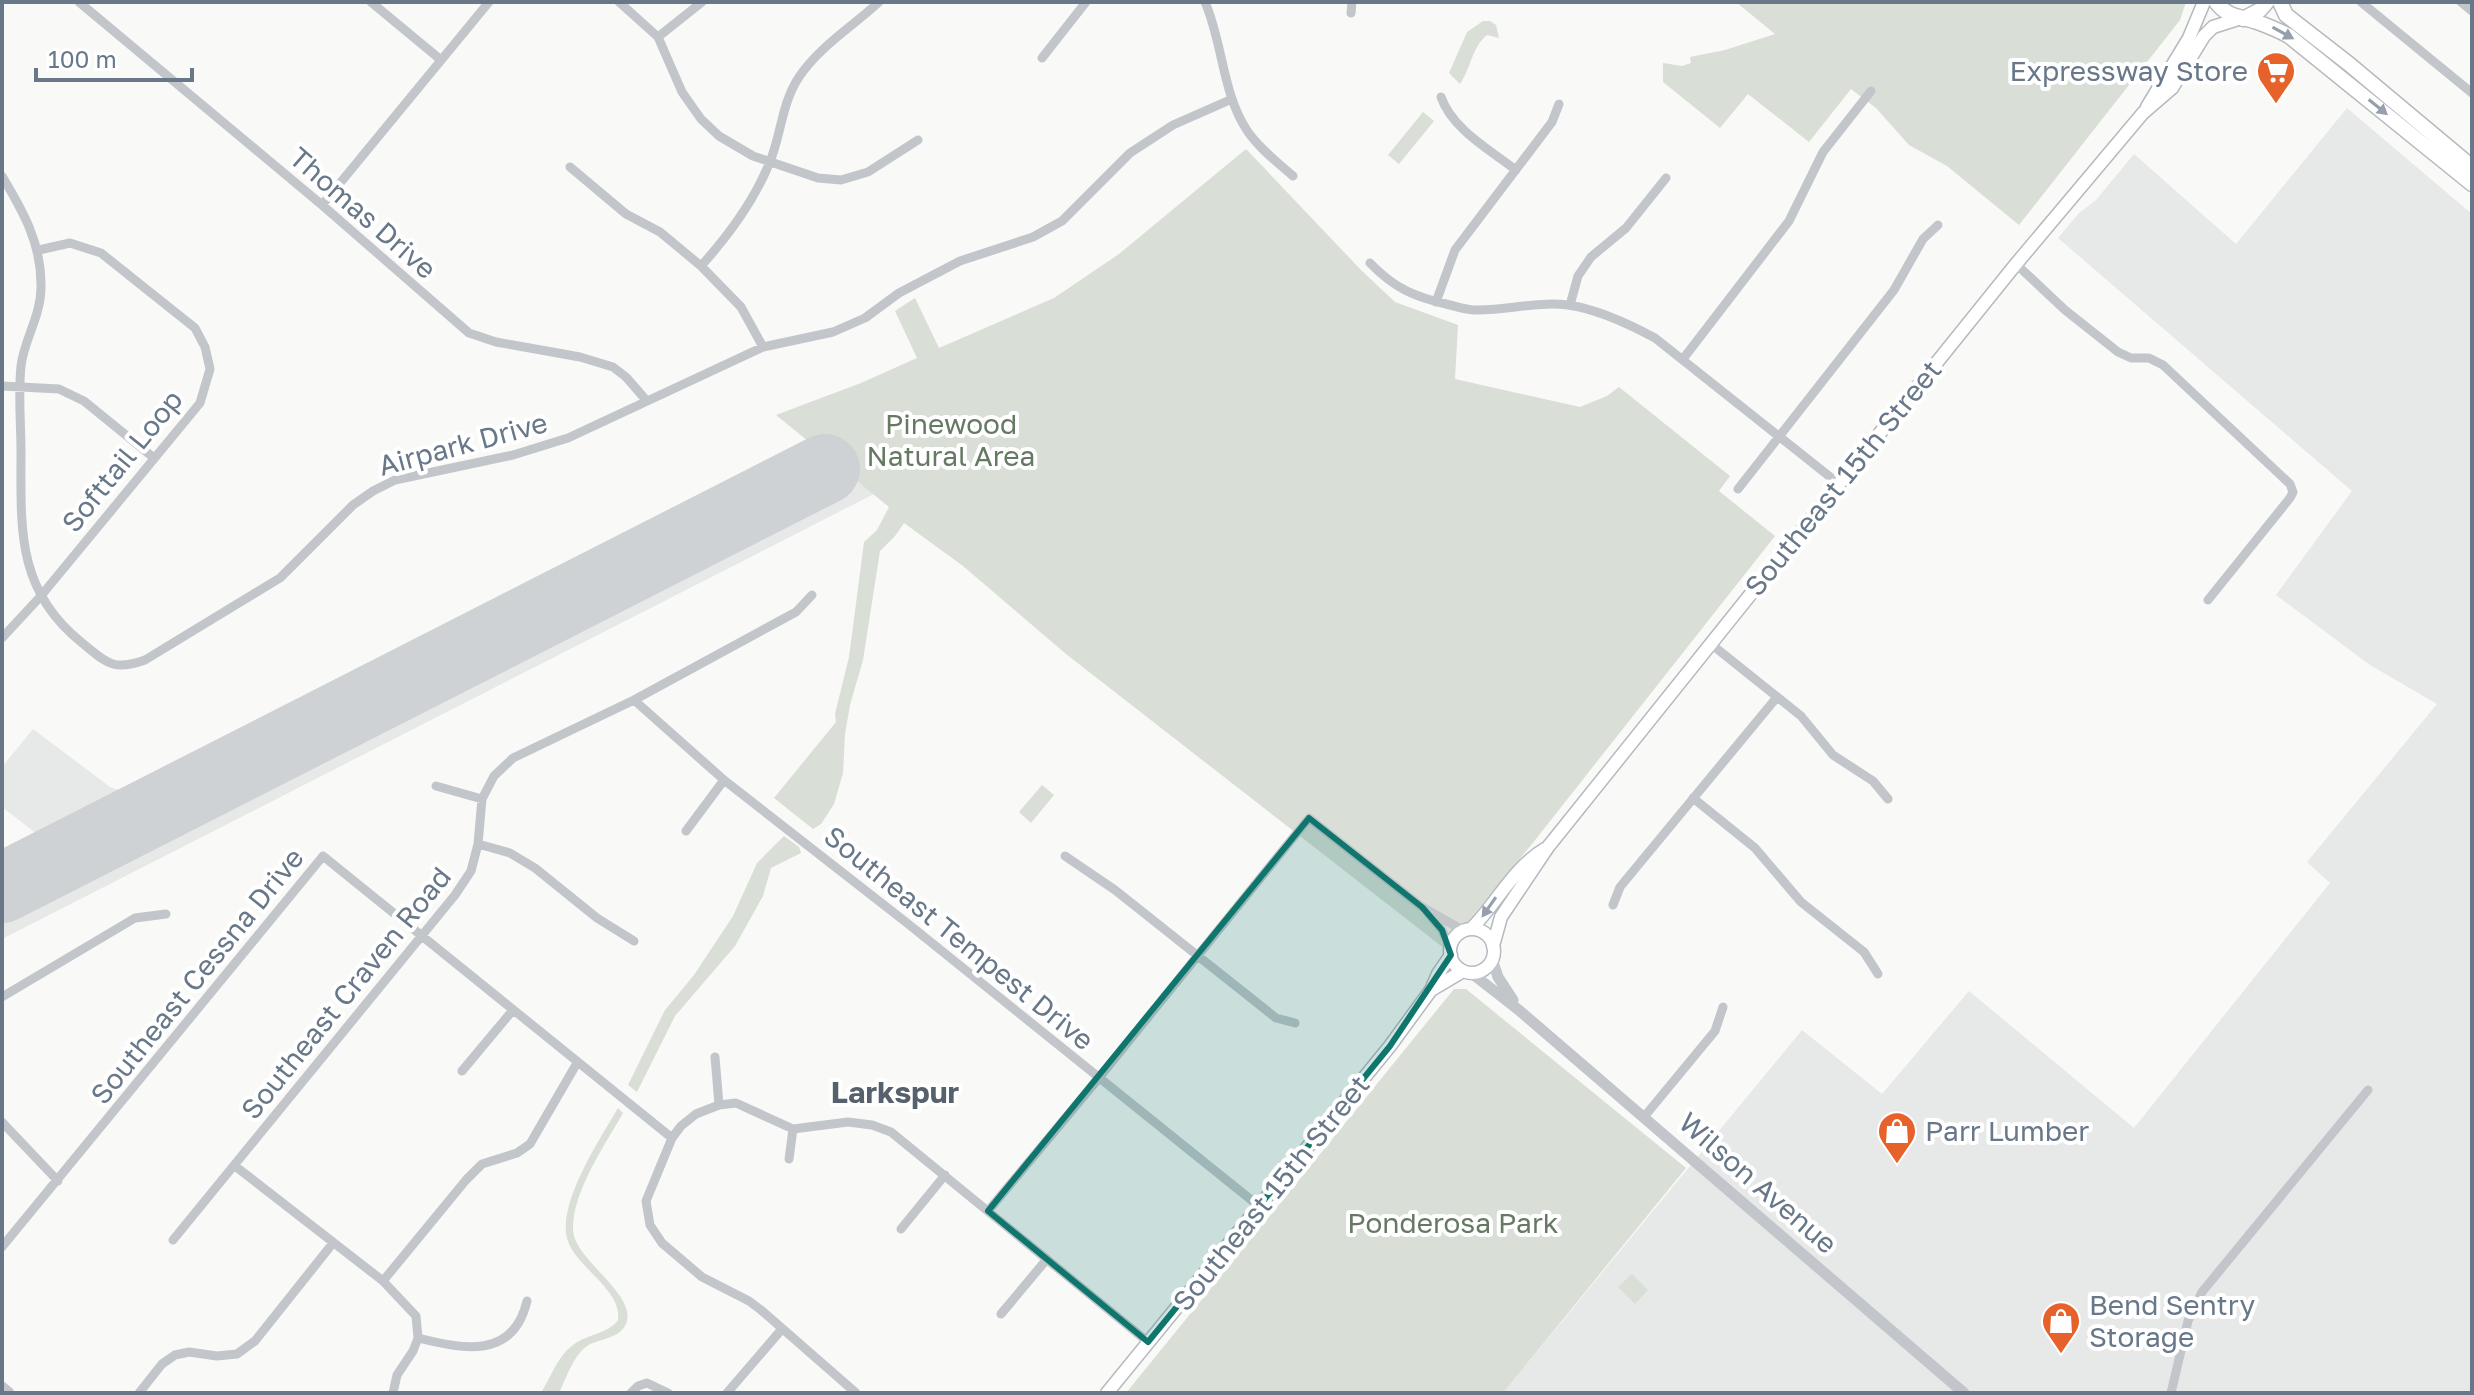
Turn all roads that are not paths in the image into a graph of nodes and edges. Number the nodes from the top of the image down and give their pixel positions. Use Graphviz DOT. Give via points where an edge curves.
graph roads {
  1 [pos="79,2"];
  2 [pos="371,2"];
  3 [pos="489,2"];
  4 [pos="619,2"];
  5 [pos="702,2"];
  6 [pos="879,2"];
  7 [pos="1086,2"];
  8 [pos="1205,2"];
  9 [pos="2204,2"];
  10 [pos="2216,2"];
  11 [pos="2267,2"];
  12 [pos="2280,2"];
  13 [pos="2361,2"];
  14 [pos="2461,2"];
  15 [pos="2472,11"];
  16 [pos="2241,19"];
  17 [pos="658,37"];
  18 [pos="1042,58"];
  19 [pos="441,60"];
  20 [pos="1871,91"];
  21 [pos="2472,93"];
  22 [pos="1441,97"];
  23 [pos="1232,99"];
  24 [pos="1559,104"];
  25 [pos="2143,113"];
  26 [pos="918,140"];
  27 [pos="770,162"];
  28 [pos="570,167"];
  29 [pos="2472,167"];
  30 [pos="1516,170"];
  31 [pos="2,176"];
  32 [pos="1293,176"];
  33 [pos="1666,178"];
  34 [pos="2472,184"];
  35 [pos="322,205"];
  36 [pos="1938,225"];
  37 [pos="39,250"];
  38 [pos="1370,263"];
  39 [pos="2016,264"];
  40 [pos="701,266"];
  41 [pos="1436,302"];
  42 [pos="1570,305"];
  43 [pos="763,347"];
  44 [pos="1683,359"];
  45 [pos="20,385"];
  46 [pos="2,386"];
  47 [pos="646,400"];
  48 [pos="1778,436"];
  49 [pos="154,458"];
  50 [pos="1839,484"];
  51 [pos="1738,489"];
  52 [pos="812,595"];
  53 [pos="40,597"];
  54 [pos="2208,600"];
  55 [pos="2,638"];
  56 [pos="1711,644"];
  57 [pos="1777,697"];
  58 [pos="634,700"];
  59 [pos="724,780"];
  60 [pos="436,786"];
  61 [pos="1693,798"];
  62 [pos="482,799"];
  63 [pos="1888,799"];
  64 [pos="686,831"];
  65 [pos="478,844"];
  66 [pos="1548,847"];
  67 [pos="1065,856"];
  68 [pos="1613,905"];
  69 [pos="1422,907"];
  70 [pos="166,914"];
  71 [pos="1468,930"];
  72 [pos="422,936"];
  73 [pos="634,941"];
  74 [pos="1450,951"];
  75 [pos="1492,953"];
  76 [pos="1196,956"];
  77 [pos="1466,972"];
  78 [pos="1878,974"];
  79 [pos="1431,990"];
  80 [pos="2,997"];
  81 [pos="1723,1007"];
  82 [pos="513,1010"];
  83 [pos="1520,1011"];
  84 [pos="1295,1023"];
  85 [pos="715,1057"];
  86 [pos="577,1063"];
  87 [pos="462,1071"];
  88 [pos="1098,1079"];
  89 [pos="2368,1090"];
  90 [pos="719,1105"];
  91 [pos="1644,1117"];
  92 [pos="2,1122"];
  93 [pos="793,1129"];
  94 [pos="672,1138"];
  95 [pos="789,1159"];
  96 [pos="235,1166"];
  97 [pos="945,1175"];
  98 [pos="58,1181"];
  99 [pos="1260,1207"];
  100 [pos="988,1211"];
  101 [pos="901,1229"];
  102 [pos="173,1240"];
  103 [pos="333,1243"];
  104 [pos="2,1247"];
  105 [pos="1047,1259"];
  106 [pos="383,1281"];
  107 [pos="527,1301"];
  108 [pos="1001,1314"];
  109 [pos="782,1329"];
  110 [pos="418,1338"];
  111 [pos="1148,1342"];
  112 [pos="2,1387"];
  113 [pos="9,1393"];
  114 [pos="139,1393"];
  115 [pos="393,1393"];
  116 [pos="631,1393"];
  117 [pos="668,1393"];
  118 [pos="727,1393"];
  119 [pos="856,1393"];
  120 [pos="1107,1393"];
  121 [pos="1964,1393"];
  122 [pos="2171,1393"];
  1 -- 35 [label="street, Thomas Drive"];
  2 -- 19 [label="street"];
  3 -- 19 [label="street"];
  4 -- 17 [label="street"];
  5 -- 17 [label="street"];
  6 -- 27 [label="street" via="816,54 797,80"];
  7 -- 18 [label="street"];
  8 -- 23 [label="street"];
  9 -- 25 [label="main road, Southeast 15th Street" via="2189,38"];
  10 -- 16 [label="main road"];
  11 -- 16 [label="main road, Southeast 15th Street"];
  12 -- 29 [label="main road" via="2286,15"];
  13 -- 21 [label="street"];
  14 -- 15 [label="street"];
  16 -- 25 [label="main road, Southeast 15th Street" via="2213,27 2172,88"];
  16 -- 34 [label="main road, one-way" via="2289,36"];
  17 -- 27 [label="street" via="682,92 701,119 741,150"];
  19 -- 35 [label="street"];
  20 -- 44 [label="street" via="1823,152 1789,221"];
  22 -- 30 [label="street" via="1459,125"];
  23 -- 32 [label="street" via="1248,131"];
  23 -- 43 [label="street, Airpark Drive" via="1173,125 1130,153 1062,221 1033,237 960,261 833,332"];
  24 -- 30 [label="street"];
  25 -- 39 [label="main road, Southeast 15th Street"];
  26 -- 27 [label="street" via="868,172 841,180"];
  27 -- 40 [label="street" via="728,237"];
  28 -- 40 [label="street"];
  30 -- 41 [label="street" via="1455,250"];
  31 -- 37 [label="street, Airpark Drive"];
  33 -- 42 [label="street" via="1626,228 1591,257 1578,276"];
  35 -- 47 [label="street, Thomas Drive" via="469,333 613,367"];
  36 -- 48 [label="street" via="1923,239 1894,290"];
  37 -- 45 [label="street, Airpark Drive" via="42,286"];
  37 -- 49 [label="street, Softtail Loop" via="70,243 101,253 195,328 210,369 200,403"];
  38 -- 41 [label="street" via="1406,293"];
  39 -- 50 [label="main road, Southeast 15th Street"];
  39 -- 54 [label="street" via="2118,352 2163,365 2290,484 2290,498"];
  40 -- 43 [label="street" via="741,307"];
  41 -- 42 [label="street" via="1474,310"];
  42 -- 44 [label="street" via="1620,320"];
  43 -- 47 [label="street, Airpark Drive"];
  44 -- 48 [label="street"];
  45 -- 46 [label="street"];
  45 -- 49 [label="street" via="59,389 84,401"];
  45 -- 53 [label="street, Airpark Drive" via="21,523"];
  47 -- 53 [label="street, Airpark Drive" via="568,438 395,480 373,491 280,578 128,666 101,659"];
  48 -- 50 [label="street"];
  48 -- 51 [label="street"];
  49 -- 53 [label="street, Softtail Loop"];
  50 -- 56 [label="main road, Southeast 15th Street"];
  52 -- 58 [label="street, Southeast Craven Road" via="796,612"];
  53 -- 55 [label="street, Softtail Loop"];
  56 -- 57 [label="street"];
  56 -- 66 [label="main road, Southeast 15th Street"];
  57 -- 61 [label="street"];
  57 -- 63 [label="street" via="1801,716 1833,755 1873,781"];
  58 -- 59 [label="street, Southeast Tempest Drive"];
  58 -- 62 [label="street, Southeast Craven Road" via="513,758 494,776"];
  59 -- 64 [label="street"];
  59 -- 88 [label="street, Southeast Tempest Drive"];
  60 -- 62 [label="street"];
  61 -- 68 [label="street" via="1620,887"];
  61 -- 78 [label="street" via="1755,848 1801,902 1864,952"];
  62 -- 65 [label="street, Southeast Craven Road"];
  65 -- 72 [label="street, Southeast Craven Road" via="471,871"];
  65 -- 73 [label="street" via="510,853 535,868"];
  66 -- 71 [label="main road, Southeast 15th Street, one-way" via="1530,858"];
  66 -- 75 [label="main road, Southeast 15th Street" via="1501,917"];
  67 -- 76 [label="street"];
  69 -- 71 [label="street"];
  69 -- 74 [label="street" via="1442,930"];
  69 -- 76 [label="street" via="1309,818"];
  70 -- 80 [label="street" via="135,918"];
  71 -- 74 [label="main road" via="1453,940"];
  71 -- 75 [label="main road" via="1485,934"];
  72 -- 82 [label="street, Southeast Cessna Drive"];
  72 -- 96 [label="street, Southeast Craven Road"];
  72 -- 98 [label="street, Southeast Cessna Drive" via="323,856"];
  74 -- 77 [label="main road" via="1453,962"];
  74 -- 79 [label="main road, Southeast 15th Street"];
  75 -- 77 [label="main road" via="1483,969"];
  75 -- 83 [label="street, Wilson Avenue" via="1498,977"];
  76 -- 84 [label="street" via="1276,1018"];
  76 -- 88 [label="street"];
  77 -- 79 [label="main road, Southeast 15th Street"];
  77 -- 83 [label="street, Wilson Avenue"];
  79 -- 99 [label="main road, Southeast 15th Street"];
  81 -- 91 [label="street" via="1715,1031"];
  82 -- 86 [label="street, Southeast Cessna Drive"];
  82 -- 87 [label="street"];
  83 -- 91 [label="street, Wilson Avenue"];
  85 -- 90 [label="street"];
  86 -- 94 [label="street, Southeast Cessna Drive"];
  86 -- 106 [label="street" via="530,1144 482,1164"];
  88 -- 99 [label="street, Southeast Tempest Drive"];
  88 -- 100 [label="street"];
  89 -- 122 [label="street" via="2202,1292 2188,1321"];
  90 -- 93 [label="street" via="736,1103"];
  90 -- 94 [label="street" via="696,1114"];
  91 -- 121 [label="street, Wilson Avenue"];
  92 -- 98 [label="street"];
  93 -- 95 [label="street"];
  93 -- 97 [label="street" via="848,1122 872,1125 891,1132"];
  94 -- 109 [label="street" via="646,1201 655,1236 702,1277 749,1301"];
  96 -- 102 [label="street, Southeast Craven Road"];
  96 -- 103 [label="street"];
  97 -- 100 [label="street"];
  97 -- 101 [label="street"];
  98 -- 104 [label="street, Southeast Cessna Drive"];
  99 -- 111 [label="main road, Southeast 15th Street"];
  100 -- 105 [label="street"];
  103 -- 106 [label="street"];
  103 -- 114 [label="street" via="255,1341 237,1354 175,1355"];
  105 -- 108 [label="street"];
  105 -- 111 [label="street"];
  106 -- 110 [label="street" via="416,1316"];
  107 -- 110 [label="street" via="515,1329 494,1344 474,1348"];
  109 -- 118 [label="street"];
  109 -- 119 [label="street"];
  110 -- 115 [label="street"];
  111 -- 120 [label="main road, Southeast 15th Street"];
  112 -- 113 [label="street"];
  116 -- 117 [label="street" via="647,1383"];
}
